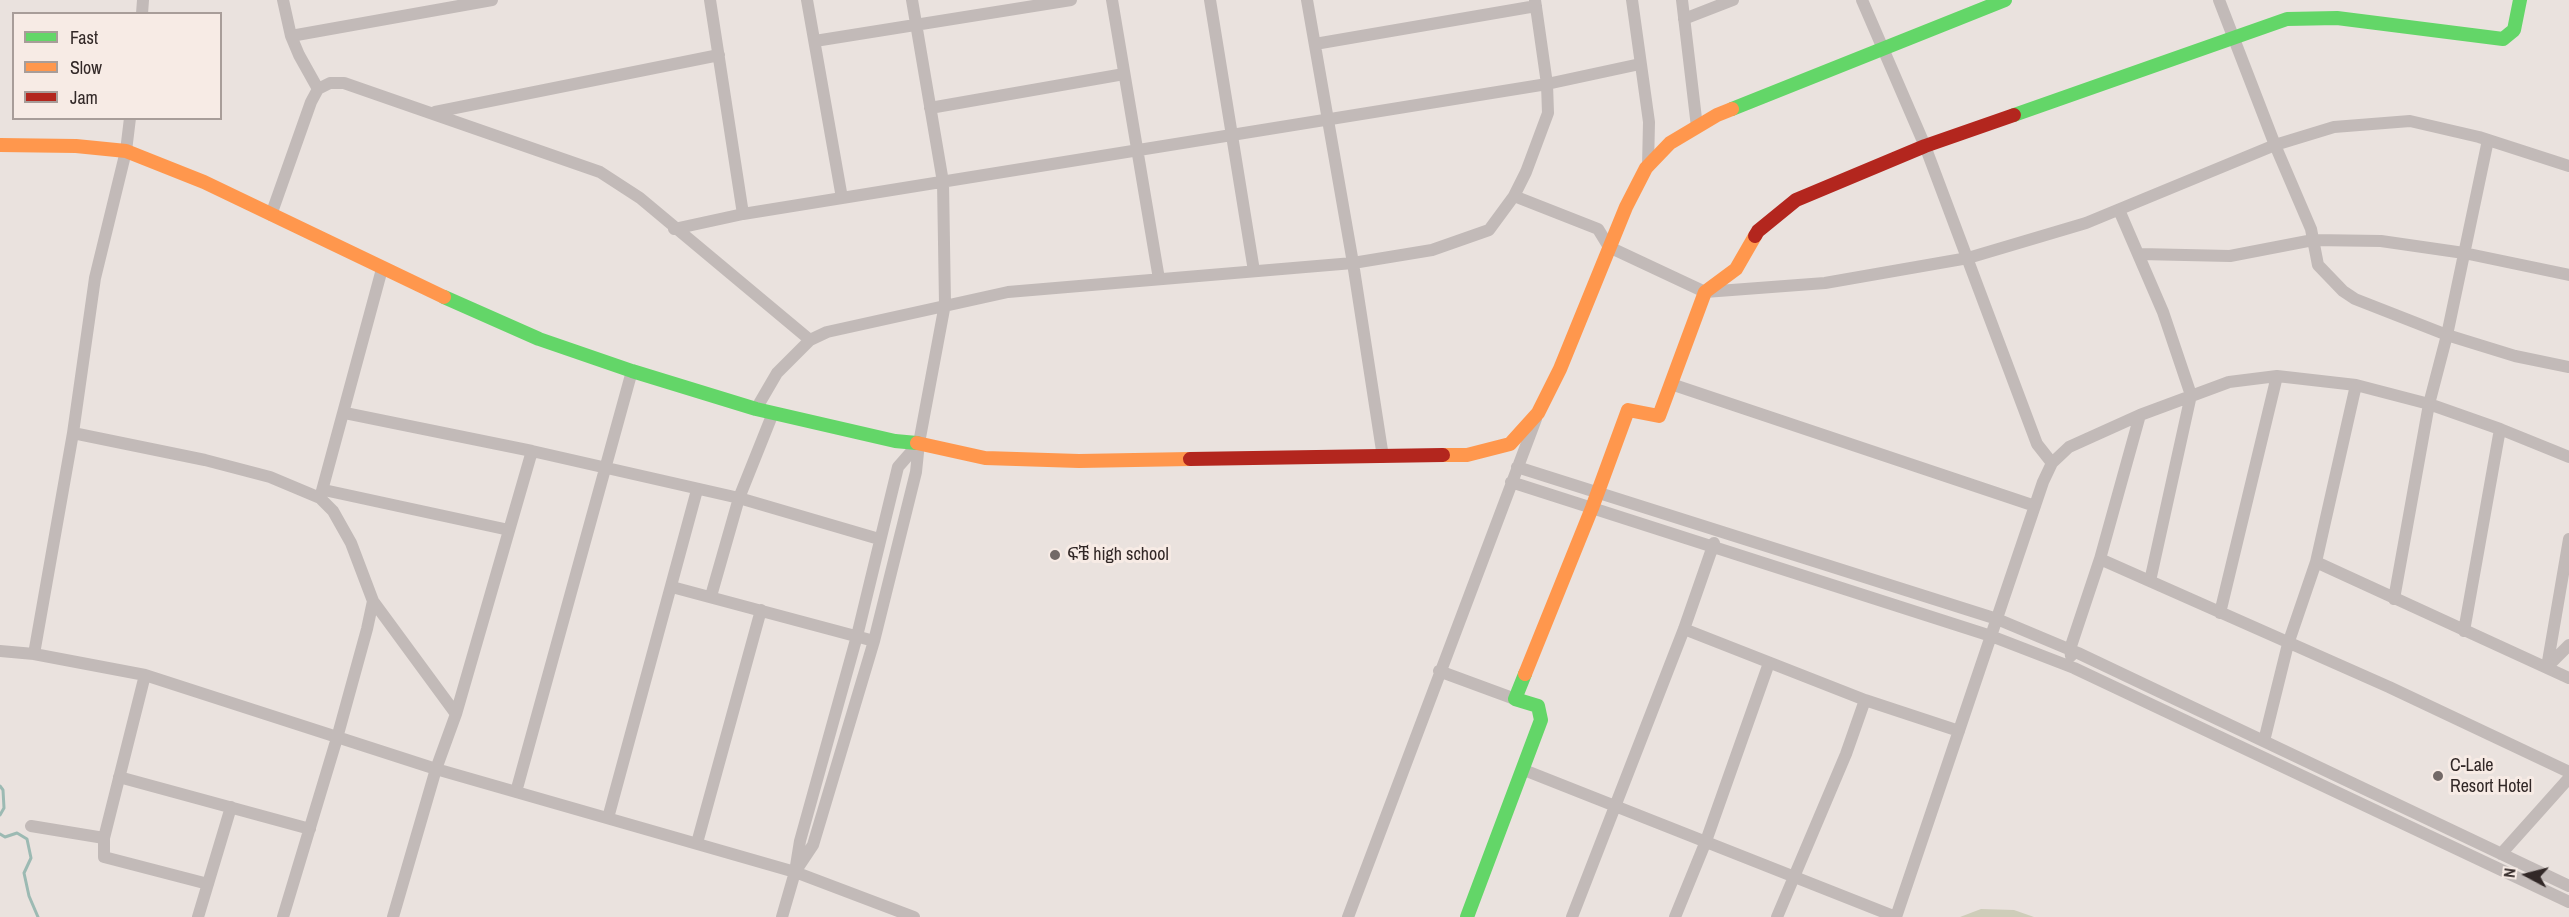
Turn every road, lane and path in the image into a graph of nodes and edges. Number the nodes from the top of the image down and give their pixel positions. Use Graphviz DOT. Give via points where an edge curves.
graph roads {
  1 [pos="283,0"];
  2 [pos="492,0"];
  3 [pos="710,0"];
  4 [pos="807,0"];
  5 [pos="912,0"];
  6 [pos="1071,0"];
  7 [pos="1112,0"];
  8 [pos="1210,0"];
  9 [pos="1307,0"];
  10 [pos="1632,0"];
  11 [pos="1682,0"];
  12 [pos="1733,0"];
  13 [pos="1862,0"];
  14 [pos="2005,0"];
  15 [pos="2219,0"];
  16 [pos="2520,0"];
  17 [pos="1536,3"];
  18 [pos="1684,19"];
  19 [pos="916,25"];
  20 [pos="291,36"];
  21 [pos="2233,37"];
  22 [pos="815,41"];
  23 [pos="1315,44"];
  24 [pos="1884,48"];
  25 [pos="719,55"];
  26 [pos="1640,64"];
  27 [pos="1124,74"];
  28 [pos="1547,84"];
  29 [pos="318,89"];
  30 [pos="930,108"];
  31 [pos="432,112"];
  32 [pos="130,120"];
  33 [pos="1328,120"];
  34 [pos="1697,127"];
  35 [pos="1234,134"];
  36 [pos="2488,140"];
  37 [pos="0,145"];
  38 [pos="2275,145"];
  39 [pos="1925,146"];
  40 [pos="126,151"];
  41 [pos="1136,152"];
  42 [pos="2569,166"];
  43 [pos="1648,167"];
  44 [pos="943,182"];
  45 [pos="1514,196"];
  46 [pos="842,198"];
  47 [pos="2119,210"];
  48 [pos="743,214"];
  49 [pos="271,215"];
  50 [pos="674,229"];
  51 [pos="2313,240"];
  52 [pos="1609,247"];
  53 [pos="2464,253"];
  54 [pos="2140,254"];
  55 [pos="1968,258"];
  56 [pos="1353,263"];
  57 [pos="382,269"];
  58 [pos="1254,271"];
  59 [pos="2569,275"];
  60 [pos="1159,279"];
  61 [pos="1705,292"];
  62 [pos="945,304"];
  63 [pos="2447,335"];
  64 [pos="810,340"];
  65 [pos="2569,367"];
  66 [pos="632,372"];
  67 [pos="2277,376"];
  68 [pos="1671,384"];
  69 [pos="2356,385"];
  70 [pos="2191,395"];
  71 [pos="2429,405"];
  72 [pos="756,409"];
  73 [pos="345,413"];
  74 [pos="773,413"];
  75 [pos="1538,413"];
  76 [pos="2140,415"];
  77 [pos="2500,429"];
  78 [pos="73,433"];
  79 [pos="919,443"];
  80 [pos="532,451"];
  81 [pos="1383,457"];
  82 [pos="2569,457"];
  83 [pos="2052,463"];
  84 [pos="1517,467"];
  85 [pos="605,468"];
  86 [pos="1511,482"];
  87 [pos="697,490"];
  88 [pos="1597,493"];
  89 [pos="322,494"];
  90 [pos="739,498"];
  91 [pos="2035,506"];
  92 [pos="1592,508"];
  93 [pos="509,530"];
  94 [pos="1718,532"];
  95 [pos="879,539"];
  96 [pos="2569,539"];
  97 [pos="1712,548"];
  98 [pos="2100,559"];
  99 [pos="2316,562"];
  100 [pos="2150,581"];
  101 [pos="672,587"];
  102 [pos="711,597"];
  103 [pos="2394,599"];
  104 [pos="373,601"];
  105 [pos="762,610"];
  106 [pos="2220,613"];
  107 [pos="1997,620"];
  108 [pos="1684,629"];
  109 [pos="2464,632"];
  110 [pos="857,636"];
  111 [pos="1991,636"];
  112 [pos="874,641"];
  113 [pos="2288,644"];
  114 [pos="2569,645"];
  115 [pos="2070,650"];
  116 [pos="0,651"];
  117 [pos="34,654"];
  118 [pos="1769,663"];
  119 [pos="2547,667"];
  120 [pos="2074,668"];
  121 [pos="1439,671"];
  122 [pos="145,675"];
  123 [pos="2569,678"];
  124 [pos="1515,699"];
  125 [pos="1864,700"];
  126 [pos="456,714"];
  127 [pos="1959,730"];
  128 [pos="337,738"];
  129 [pos="2264,741"];
  130 [pos="436,770"];
  131 [pos="1524,770"];
  132 [pos="2569,772"];
  133 [pos="119,777"];
  134 [pos="2569,778"];
  135 [pos="516,792"];
  136 [pos="1615,805"];
  137 [pos="231,807"];
  138 [pos="608,818"];
  139 [pos="32,826"];
  140 [pos="310,829"];
  141 [pos="104,838"];
  142 [pos="1706,841"];
  143 [pos="697,843"];
  144 [pos="2501,854"];
  145 [pos="795,872"];
  146 [pos="1793,876"];
  147 [pos="208,884"];
  148 [pos="2569,886"];
  149 [pos="2569,902"];
  150 [pos="890,913"];
  151 [pos="198,917"];
  152 [pos="283,917"];
  153 [pos="393,917"];
  154 [pos="782,917"];
  155 [pos="914,917"];
  156 [pos="1348,917"];
  157 [pos="1467,917"];
  158 [pos="1572,917"];
  159 [pos="1675,917"];
  160 [pos="1777,917"];
  1 -- 20 [label="street"];
  2 -- 20 [label="street"];
  3 -- 25 [label="street"];
  4 -- 22 [label="street"];
  5 -- 19 [label="street"];
  6 -- 19 [label="street"];
  7 -- 27 [label="street"];
  8 -- 35 [label="street"];
  9 -- 23 [label="street"];
  10 -- 26 [label="street"];
  11 -- 18 [label="street"];
  12 -- 18 [label="street"];
  13 -- 24 [label="street"];
  14 -- 24 [label="street"];
  15 -- 21 [label="street"];
  16 -- 21 [label="street" via="2514,30 2503,39 2337,18 2287,20"];
  17 -- 23 [label="street"];
  17 -- 28 [label="street"];
  18 -- 34 [label="street"];
  19 -- 22 [label="street"];
  19 -- 30 [label="street"];
  20 -- 29 [label="street"];
  21 -- 38 [label="street"];
  21 -- 39 [label="street"];
  22 -- 46 [label="street"];
  23 -- 33 [label="street"];
  24 -- 34 [label="street" via="1717,115"];
  24 -- 39 [label="street"];
  25 -- 31 [label="street"];
  25 -- 48 [label="street"];
  26 -- 28 [label="street"];
  26 -- 43 [label="street" via="1649,122"];
  27 -- 30 [label="street"];
  27 -- 41 [label="street"];
  28 -- 33 [label="street"];
  28 -- 45 [label="street" via="1548,113"];
  29 -- 31 [label="street" via="330,83 345,83"];
  29 -- 49 [label="street"];
  30 -- 44 [label="street"];
  31 -- 50 [label="street" via="600,172 640,198"];
  32 -- 40 [label="street"];
  33 -- 35 [label="street"];
  33 -- 56 [label="street"];
  34 -- 43 [label="street" via="1670,143"];
  35 -- 41 [label="street"];
  35 -- 58 [label="street"];
  36 -- 38 [label="street" via="2410,121 2334,127"];
  36 -- 42 [label="street"];
  36 -- 53 [label="street"];
  37 -- 40 [label="street"];
  38 -- 47 [label="street"];
  38 -- 51 [label="street"];
  39 -- 55 [label="street"];
  39 -- 61 [label="street" via="1796,200 1758,231 1736,269"];
  40 -- 49 [label="street" via="204,182"];
  40 -- 78 [label="street" via="95,278"];
  41 -- 44 [label="street"];
  41 -- 60 [label="street"];
  43 -- 52 [label="street"];
  44 -- 46 [label="street"];
  44 -- 62 [label="street"];
  45 -- 52 [label="street" via="1598,229"];
  45 -- 56 [label="street" via="1489,230 1432,250"];
  46 -- 48 [label="street"];
  47 -- 54 [label="street"];
  47 -- 55 [label="street"];
  48 -- 50 [label="street"];
  49 -- 57 [label="street"];
  50 -- 64 [label="street"];
  51 -- 53 [label="street" via="2380,241"];
  51 -- 54 [label="street" via="2230,256"];
  51 -- 63 [label="street" via="2318,265 2343,291"];
  52 -- 61 [label="street"];
  52 -- 75 [label="street"];
  53 -- 59 [label="street"];
  53 -- 63 [label="street"];
  54 -- 70 [label="street"];
  55 -- 61 [label="street" via="1825,283"];
  55 -- 83 [label="street" via="2037,444"];
  56 -- 58 [label="street"];
  56 -- 81 [label="street"];
  57 -- 66 [label="street" via="539,339"];
  57 -- 73 [label="street"];
  58 -- 60 [label="street"];
  60 -- 62 [label="street" via="1008,292"];
  61 -- 68 [label="street"];
  62 -- 64 [label="street" via="827,332"];
  62 -- 79 [label="street"];
  63 -- 65 [label="street"];
  63 -- 71 [label="street"];
  64 -- 72 [label="street" via="777,373"];
  66 -- 72 [label="street"];
  66 -- 85 [label="street"];
  67 -- 69 [label="street"];
  67 -- 70 [label="street" via="2229,382"];
  67 -- 106 [label="street"];
  68 -- 88 [label="street" via="1659,416 1628,410"];
  68 -- 91 [label="street"];
  69 -- 71 [label="street"];
  69 -- 99 [label="street"];
  70 -- 76 [label="street"];
  70 -- 100 [label="street"];
  71 -- 77 [label="street"];
  71 -- 103 [label="street"];
  72 -- 74 [label="street"];
  73 -- 80 [label="street"];
  73 -- 89 [label="street"];
  74 -- 79 [label="street"];
  74 -- 90 [label="street"];
  75 -- 81 [label="street" via="1510,444 1467,455"];
  75 -- 84 [label="street"];
  76 -- 83 [label="street" via="2069,447"];
  76 -- 98 [label="street"];
  77 -- 82 [label="street"];
  77 -- 109 [label="street"];
  78 -- 89 [label="street" via="205,460"];
  78 -- 117 [label="street"];
  79 -- 81 [label="street" via="985,458"];
  79 -- 95 [label="street" via="898,467"];
  79 -- 112 [label="street" via="916,472"];
  80 -- 85 [label="street"];
  80 -- 93 [label="street"];
  83 -- 91 [label="street"];
  84 -- 86 [label="street"];
  84 -- 88 [label="street"];
  85 -- 87 [label="street"];
  85 -- 135 [label="street"];
  86 -- 92 [label="street"];
  86 -- 121 [label="street"];
  87 -- 90 [label="street"];
  87 -- 101 [label="street"];
  88 -- 92 [label="street"];
  88 -- 94 [label="street"];
  89 -- 93 [label="street"];
  89 -- 104 [label="street" via="351,543"];
  90 -- 95 [label="street"];
  90 -- 102 [label="street"];
  91 -- 107 [label="street"];
  92 -- 97 [label="street"];
  92 -- 124 [label="street"];
  93 -- 126 [label="street"];
  94 -- 97 [label="street"];
  94 -- 107 [label="street"];
  95 -- 110 [label="street"];
  96 -- 119 [label="street"];
  97 -- 108 [label="street"];
  97 -- 111 [label="street"];
  98 -- 100 [label="street"];
  98 -- 115 [label="street"];
  99 -- 103 [label="street"];
  99 -- 113 [label="street"];
  100 -- 106 [label="street"];
  101 -- 102 [label="street"];
  101 -- 138 [label="street"];
  102 -- 105 [label="street"];
  103 -- 109 [label="street"];
  104 -- 126 [label="street"];
  104 -- 128 [label="street"];
  105 -- 110 [label="street"];
  105 -- 143 [label="street"];
  106 -- 113 [label="street"];
  107 -- 111 [label="street"];
  107 -- 115 [label="street"];
  108 -- 118 [label="street"];
  108 -- 136 [label="street"];
  109 -- 119 [label="street"];
  110 -- 112 [label="street"];
  110 -- 145 [label="street" via="800,841"];
  111 -- 120 [label="street"];
  111 -- 127 [label="street"];
  112 -- 145 [label="street" via="813,845"];
  113 -- 129 [label="street"];
  113 -- 132 [label="street"];
  114 -- 119 [label="street"];
  115 -- 120 [label="street"];
  115 -- 129 [label="street"];
  116 -- 117 [label="street"];
  117 -- 122 [label="street"];
  118 -- 125 [label="street"];
  118 -- 142 [label="street"];
  119 -- 123 [label="street"];
  120 -- 149 [label="street"];
  121 -- 124 [label="street"];
  121 -- 156 [label="street"];
  122 -- 128 [label="street"];
  122 -- 133 [label="street"];
  124 -- 131 [label="street" via="1538,706 1541,720"];
  125 -- 127 [label="street"];
  125 -- 146 [label="street" via="1846,754"];
  126 -- 130 [label="street"];
  127 -- 146 [label="street" via="1896,917"];
  128 -- 130 [label="street"];
  128 -- 140 [label="street"];
  129 -- 144 [label="street"];
  130 -- 135 [label="street"];
  130 -- 153 [label="street"];
  131 -- 136 [label="street"];
  131 -- 157 [label="street"];
  133 -- 137 [label="street"];
  133 -- 141 [label="street"];
  134 -- 144 [label="street"];
  135 -- 138 [label="street"];
  136 -- 142 [label="street"];
  136 -- 158 [label="street"];
  137 -- 140 [label="street"];
  137 -- 147 [label="street"];
  138 -- 143 [label="street"];
  139 -- 141 [label="street"];
  140 -- 152 [label="street"];
  141 -- 147 [label="street" via="104,857"];
  142 -- 146 [label="street"];
  142 -- 159 [label="street"];
  143 -- 145 [label="street"];
  144 -- 148 [label="street"];
  145 -- 150 [label="street"];
  145 -- 154 [label="street"];
  146 -- 160 [label="street"];
  147 -- 151 [label="street"];
  150 -- 155 [label="street"];
}
